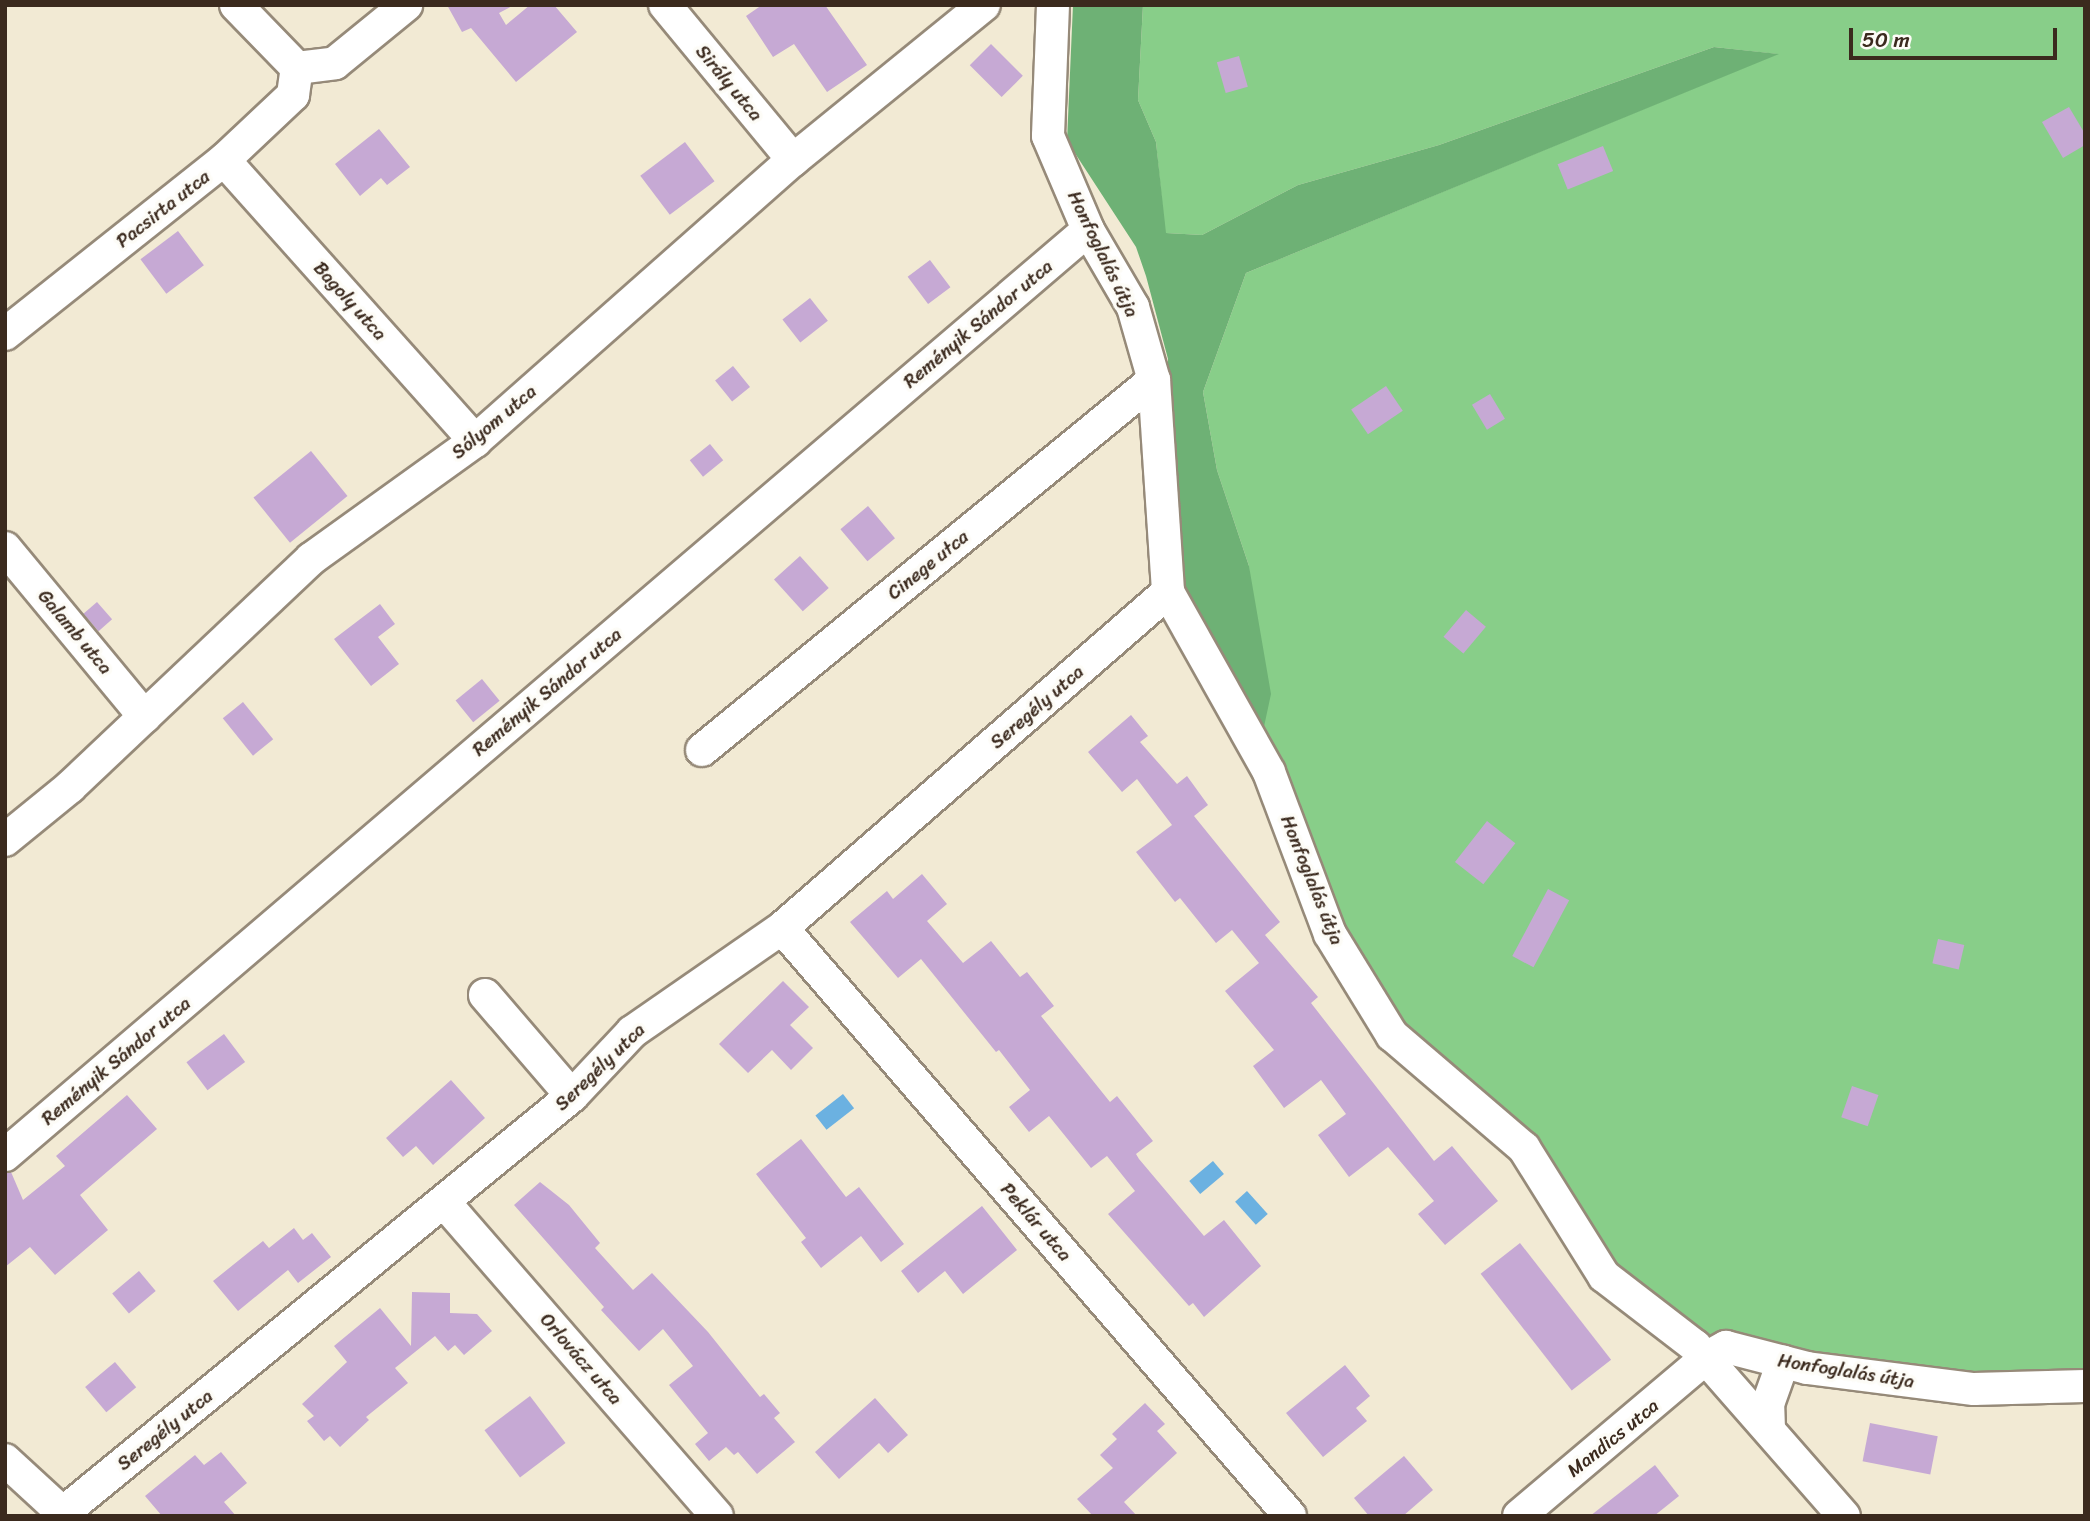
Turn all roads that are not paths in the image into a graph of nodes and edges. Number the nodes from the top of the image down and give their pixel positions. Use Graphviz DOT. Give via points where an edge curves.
graph roads {
  1 [pos="236,5"];
  2 [pos="406,5"];
  3 [pos="665,5"];
  4 [pos="984,5"];
  5 [pos="1053,5"];
  6 [pos="297,68"];
  7 [pos="225,160"];
  8 [pos="793,160"];
  9 [pos="1088,230"];
  10 [pos="5,334"];
  11 [pos="1154,380"];
  12 [pos="475,441"];
  13 [pos="5,548"];
  14 [pos="1168,592"];
  15 [pos="145,716"];
  16 [pos="702,750"];
  17 [pos="5,840"];
  18 [pos="782,928"];
  19 [pos="485,995"];
  20 [pos="572,1096"];
  21 [pos="5,1155"];
  22 [pos="444,1202"];
  23 [pos="1706,1359"];
  24 [pos="1783,1362"];
  25 [pos="2085,1386"];
  26 [pos="1769,1429"];
  27 [pos="5,1460"];
  28 [pos="50,1508"];
  29 [pos="717,1516"];
  30 [pos="1290,1516"];
  31 [pos="1518,1516"];
  32 [pos="1844,1516"];
  1 -- 6 [label="street"];
  2 -- 6 [label="street" via="335,62"];
  3 -- 8 [label="street, Sirály utca"];
  4 -- 8 [label="street, Sólyom utca"];
  5 -- 9 [label="street, Honfoglalás útja" via="1048,136"];
  6 -- 7 [label="street, Pacsirta utca" via="293,95"];
  7 -- 10 [label="street, Pacsirta utca"];
  7 -- 12 [label="street, Bagoly utca"];
  8 -- 12 [label="street, Sólyom utca"];
  9 -- 11 [label="street, Honfoglalás útja" via="1133,307"];
  9 -- 21 [label="street, Reményik Sándor utca"];
  11 -- 14 [label="street, Honfoglalás útja"];
  11 -- 16 [label="street, Cinege utca"];
  12 -- 15 [label="street, Sólyom utca" via="311,559"];
  13 -- 15 [label="street, Galamb utca"];
  14 -- 18 [label="street, Seregély utca"];
  14 -- 23 [label="street, Honfoglalás útja" via="1269,772 1330,934 1392,1035 1524,1148 1604,1276 1679,1332"];
  15 -- 17 [label="street, Sólyom utca" via="70,788"];
  18 -- 20 [label="street, Seregély utca" via="632,1032"];
  18 -- 30 [label="street, Peklár utca"];
  19 -- 20 [label="street"];
  20 -- 22 [label="street, Seregély utca"];
  22 -- 28 [label="street, Seregély utca"];
  22 -- 29 [label="street, Orlovácz utca"];
  23 -- 24 [label="street, Honfoglalás útja" via="1726,1347"];
  23 -- 26 [label="street"];
  23 -- 31 [label="street, Mandics utca"];
  24 -- 25 [label="street, Honfoglalás útja" via="1974,1389"];
  24 -- 26 [label="street" via="1770,1395"];
  26 -- 32 [label="street"];
  27 -- 28 [label="street"];
}
